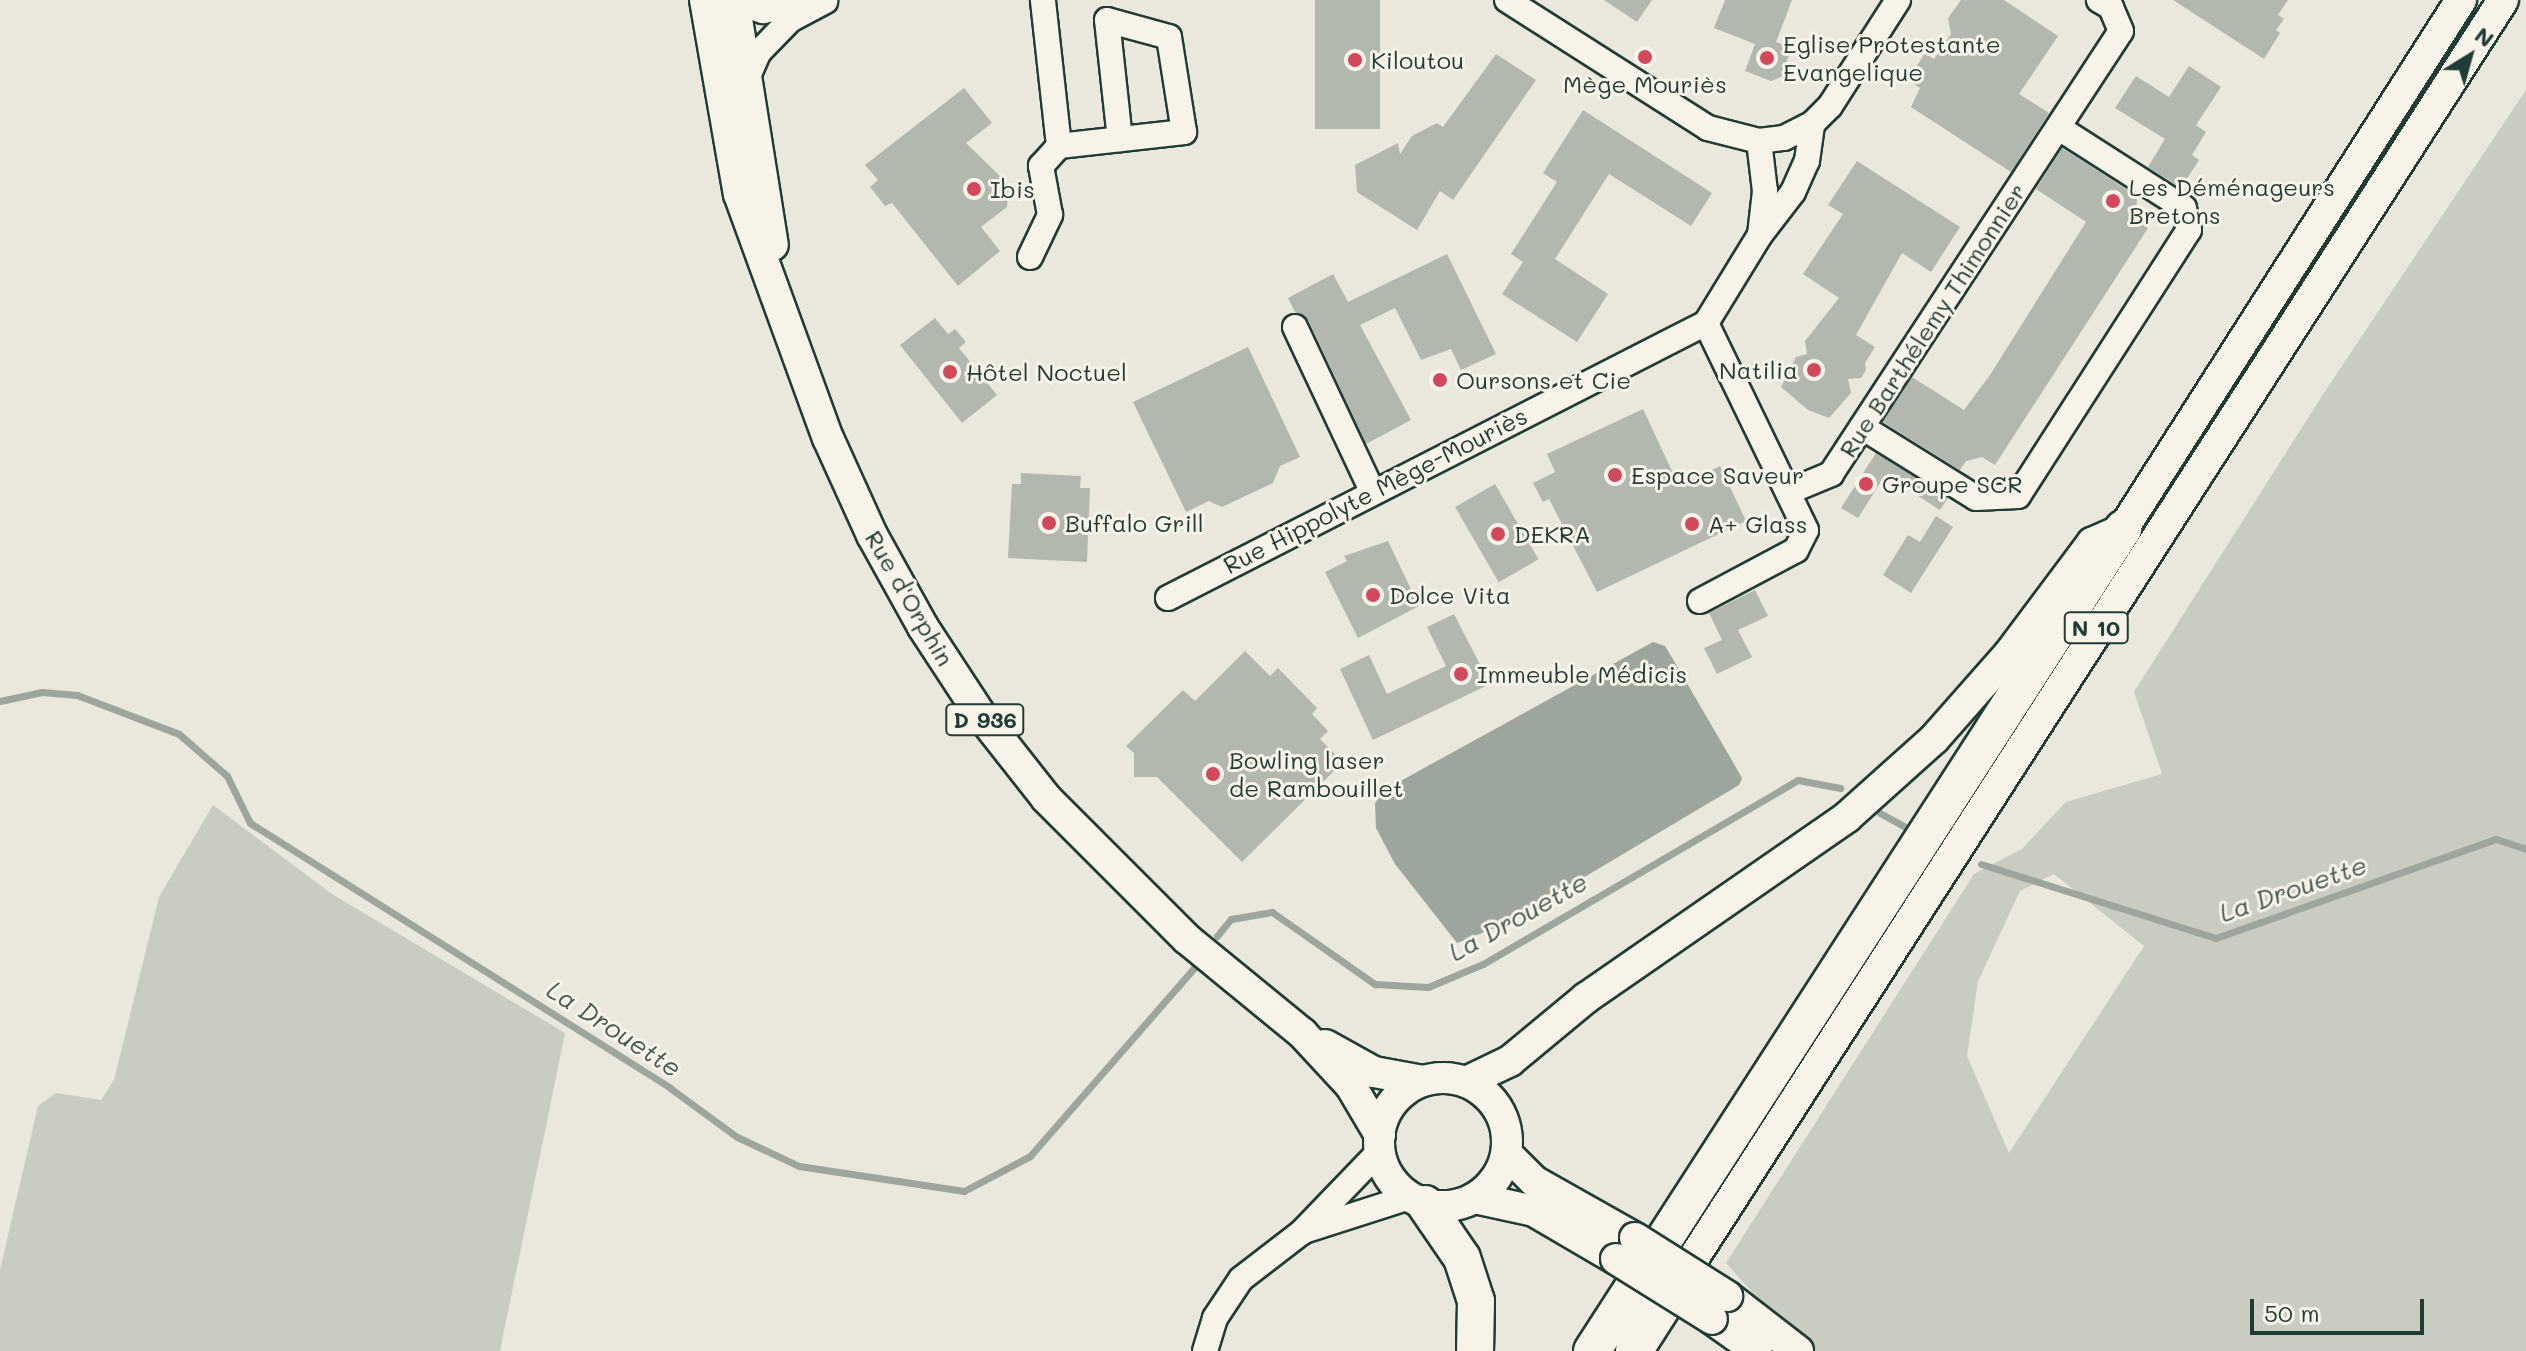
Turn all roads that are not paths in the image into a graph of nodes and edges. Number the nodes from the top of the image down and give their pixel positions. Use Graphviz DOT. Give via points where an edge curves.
graph roads {
  1 [pos="726,0"];
  2 [pos="826,0"];
  3 [pos="1043,0"];
  4 [pos="1507,0"];
  5 [pos="1898,0"];
  6 [pos="2099,0"];
  7 [pos="2461,0"];
  8 [pos="2503,0"];
  9 [pos="744,85"];
  10 [pos="1812,124"];
  11 [pos="2059,128"];
  12 [pos="1120,139"];
  13 [pos="1759,141"];
  14 [pos="1059,146"];
  15 [pos="1760,235"];
  16 [pos="1030,257"];
  17 [pos="787,321"];
  18 [pos="1706,323"];
  19 [pos="1295,327"];
  20 [pos="1862,427"];
  21 [pos="1372,491"];
  22 [pos="1788,492"];
  23 [pos="2123,529"];
  24 [pos="1168,598"];
  25 [pos="1700,601"];
  26 [pos="1302,1033"];
  27 [pos="1423,1081"];
  28 [pos="1466,1082"];
  29 [pos="1380,1143"];
  30 [pos="1507,1154"];
  31 [pos="1475,1198"];
  32 [pos="1418,1200"];
  33 [pos="1302,1232"];
  34 [pos="1626,1248"];
  35 [pos="1693,1259"];
  36 [pos="1719,1307"];
  37 [pos="1205,1351"];
  38 [pos="1475,1351"];
  39 [pos="1592,1351"];
  40 [pos="1634,1351"];
  41 [pos="1652,1351"];
  42 [pos="1757,1351"];
  43 [pos="1798,1351"];
  1 -- 2 [label="street" via="763,11"];
  1 -- 9 [label="main road, Rue d'Orphin / D 936"];
  1 -- 17 [label="main road, Rue d'Orphin / D 936" via="739,194"];
  2 -- 9 [label="street" via="790,20 759,52"];
  3 -- 14 [label="street"];
  4 -- 13 [label="street" via="1708,128"];
  5 -- 10 [label="street" via="1830,106"];
  6 -- 11 [label="street, Rue Barthélemy Thimonnier" via="2111,7 2121,31"];
  7 -- 23 [label="main road, N 10"];
  8 -- 35 [label="main road, N 10"];
  9 -- 17 [label="main road, Rue d'Orphin / D 936"];
  10 -- 13 [label="street" via="1784,138"];
  10 -- 15 [label="street" via="1807,161 1793,192"];
  11 -- 20 [label="street, Rue Barthélemy Thimonnier"];
  11 -- 20 [label="street" via="2184,208 2189,230 2018,496 1976,498"];
  12 -- 12 [label="street" via="1184,132 1169,37 1107,20"];
  12 -- 14 [label="street"];
  13 -- 15 [label="street" via="1765,191"];
  14 -- 16 [label="street" via="1041,166 1050,215"];
  15 -- 18 [label="street"];
  17 -- 26 [label="main road, Rue d'Orphin / D 936" via="828,438 872,535 980,714 1046,798 1116,872"];
  18 -- 21 [label="street, Rue Hippolyte Mège-Mouriès"];
  18 -- 22 [label="street"];
  19 -- 21 [label="street"];
  20 -- 22 [label="street, Rue Barthélemy Thimonnier" via="1831,474"];
  21 -- 24 [label="street, Rue Hippolyte Mège-Mouriès"];
  22 -- 25 [label="street" via="1806,530 1796,550"];
  23 -- 28 [label="main road" via="2092,543 1962,707 1847,817 1586,998 1510,1061"];
  23 -- 39 [label="highway, N 10"];
  26 -- 27 [label="main road, Rue d'Orphin / D 936" via="1374,1072"];
  26 -- 29 [label="main road, Rue d'Orphin / D 936" via="1351,1086"];
  27 -- 28 [label="main road"];
  27 -- 29 [label="main road" via="1389,1108"];
  28 -- 30 [label="main road" via="1497,1106 1505,1123"];
  29 -- 32 [label="main road" via="1389,1175"];
  29 -- 33 [label="street"];
  30 -- 31 [label="main road" via="1500,1173"];
  30 -- 34 [label="main road" via="1534,1181"];
  31 -- 32 [label="main road" via="1451,1206"];
  31 -- 34 [label="main road" via="1534,1211"];
  32 -- 33 [label="street"];
  32 -- 38 [label="highway" via="1462,1258 1476,1301"];
  33 -- 37 [label="street" via="1241,1279 1215,1318"];
  34 -- 36 [label="main road, bridge"];
  35 -- 40 [label="highway, N 10"];
  35 -- 41 [label="main road" via="1692,1288"];
  36 -- 42 [label="main road"];
  36 -- 43 [label="main road"];
}
